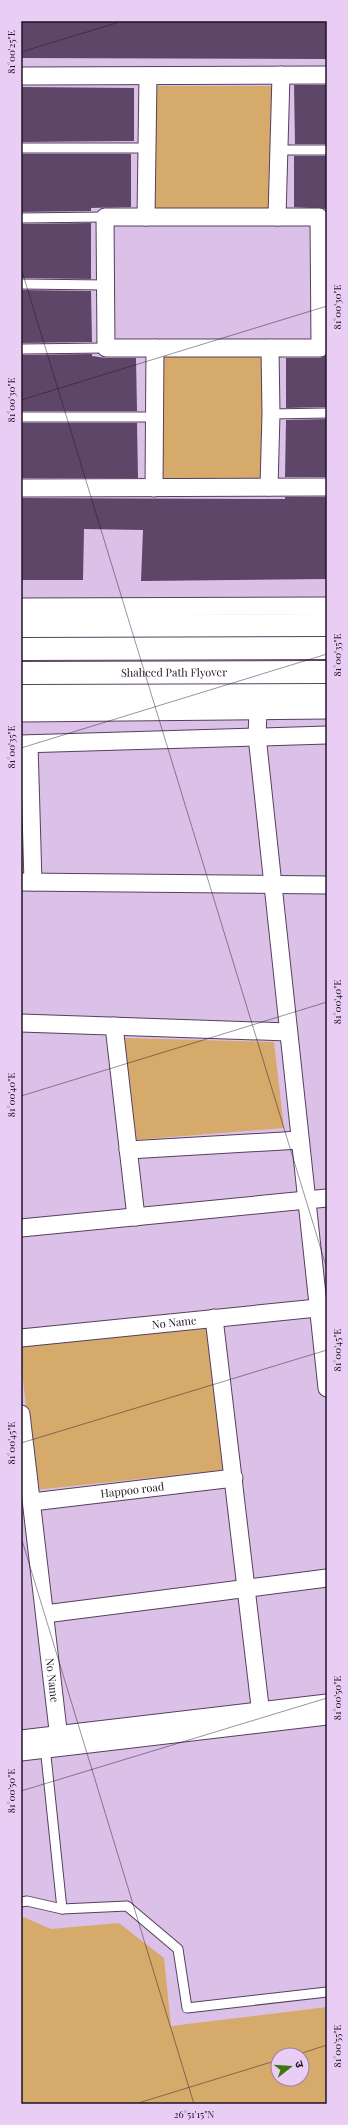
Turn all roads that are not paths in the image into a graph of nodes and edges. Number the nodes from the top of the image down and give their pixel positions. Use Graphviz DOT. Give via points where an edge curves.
graph roads {
  1 [pos="281,75"];
  2 [pos="327,75"];
  3 [pos="21,76"];
  4 [pos="148,76"];
  5 [pos="21,148"];
  6 [pos="147,148"];
  7 [pos="279,150"];
  8 [pos="327,150"];
  9 [pos="106,217"];
  10 [pos="146,217"];
  11 [pos="277,217"];
  12 [pos="323,217"];
  13 [pos="21,218"];
  14 [pos="323,281"];
  15 [pos="21,284"];
  16 [pos="106,285"];
  17 [pos="106,348"];
  18 [pos="155,348"];
  19 [pos="270,348"];
  20 [pos="323,348"];
  21 [pos="21,349"];
  22 [pos="327,413"];
  23 [pos="271,414"];
  24 [pos="21,417"];
  25 [pos="155,417"];
  26 [pos="269,487"];
  27 [pos="327,487"];
  28 [pos="21,488"];
  29 [pos="154,488"];
  30 [pos="327,606"];
  31 [pos="21,607"];
  32 [pos="327,625"];
  33 [pos="21,626"];
  34 [pos="327,648"];
  35 [pos="21,649"];
  36 [pos="327,672"];
  37 [pos="21,673"];
  38 [pos="327,695"];
  39 [pos="21,696"];
  40 [pos="327,710"];
  41 [pos="258,711"];
  42 [pos="21,712"];
  43 [pos="327,735"];
  44 [pos="257,736"];
  45 [pos="25,744"];
  46 [pos="27,882"];
  47 [pos="327,885"];
  48 [pos="272,886"];
  49 [pos="21,1022"];
  50 [pos="114,1026"];
  51 [pos="288,1032"];
  52 [pos="300,1140"];
  53 [pos="128,1150"];
  54 [pos="327,1198"];
  55 [pos="306,1200"];
  56 [pos="136,1217"];
  57 [pos="21,1228"];
  58 [pos="322,1307"];
  59 [pos="214,1318"];
  60 [pos="21,1338"];
  61 [pos="327,1388"];
  62 [pos="21,1414"];
  63 [pos="234,1478"];
  64 [pos="32,1502"];
  65 [pos="327,1578"];
  66 [pos="247,1588"];
  67 [pos="45,1614"];
  68 [pos="327,1703"];
  69 [pos="327,1716"];
  70 [pos="262,1717"];
  71 [pos="21,1739"];
  72 [pos="52,1742"];
  73 [pos="21,1752"];
  74 [pos="21,1902"];
  75 [pos="62,1910"];
  76 [pos="327,1992"];
  1 -- 2 [label="street"];
  1 -- 4 [label="street"];
  1 -- 7 [label="street"];
  3 -- 4 [label="street"];
  4 -- 6 [label="street"];
  5 -- 6 [label="lane"];
  6 -- 10 [label="street"];
  7 -- 8 [label="lane"];
  7 -- 11 [label="street"];
  9 -- 10 [label="street"];
  9 -- 13 [label="lane"];
  9 -- 16 [label="street"];
  10 -- 11 [label="street"];
  11 -- 12 [label="street"];
  12 -- 14 [label="street"];
  14 -- 20 [label="street"];
  15 -- 16 [label="lane"];
  16 -- 17 [label="street"];
  17 -- 18 [label="street"];
  17 -- 21 [label="lane"];
  18 -- 19 [label="street"];
  18 -- 25 [label="street"];
  19 -- 20 [label="street"];
  19 -- 23 [label="street"];
  22 -- 23 [label="lane"];
  23 -- 26 [label="street"];
  24 -- 25 [label="lane"];
  25 -- 29 [label="street"];
  26 -- 27 [label="street"];
  26 -- 29 [label="street"];
  28 -- 29 [label="street"];
  30 -- 31 [label="street"];
  32 -- 33 [label="main road"];
  34 -- 35 [label="main road"];
  36 -- 37 [label="main road, Shaheed Path Flyover"];
  38 -- 39 [label="main road"];
  40 -- 41 [label="street"];
  41 -- 42 [label="street"];
  41 -- 44 [label="street"];
  43 -- 44 [label="street"];
  44 -- 45 [label="street"];
  44 -- 48 [label="street"];
  45 -- 46 [label="street"];
  46 -- 48 [label="street"];
  47 -- 48 [label="street"];
  48 -- 51 [label="street"];
  49 -- 50 [label="street"];
  50 -- 51 [label="street"];
  50 -- 53 [label="street"];
  51 -- 52 [label="street"];
  52 -- 53 [label="street"];
  52 -- 55 [label="street"];
  53 -- 56 [label="street"];
  54 -- 55 [label="street"];
  55 -- 56 [label="street"];
  55 -- 58 [label="street"];
  56 -- 57 [label="street"];
  58 -- 59 [label="street, No Name"];
  58 -- 61 [label="street"];
  59 -- 60 [label="street, No Name"];
  59 -- 63 [label="street"];
  62 -- 64 [label="street, No Name"];
  63 -- 64 [label="street, Happoo road"];
  63 -- 66 [label="street"];
  64 -- 67 [label="street, No Name"];
  65 -- 66 [label="street"];
  66 -- 67 [label="street"];
  66 -- 70 [label="street"];
  67 -- 72 [label="street, No Name"];
  68 -- 70 [label="street"];
  69 -- 70 [label="street"];
  70 -- 72 [label="street"];
  71 -- 72 [label="street"];
  72 -- 73 [label="street"];
  72 -- 75 [label="lane"];
  74 -- 75 [label="lane" via="27,1901"];
  75 -- 76 [label="lane" via="127,1906 178,1949 187,2008"];
}
